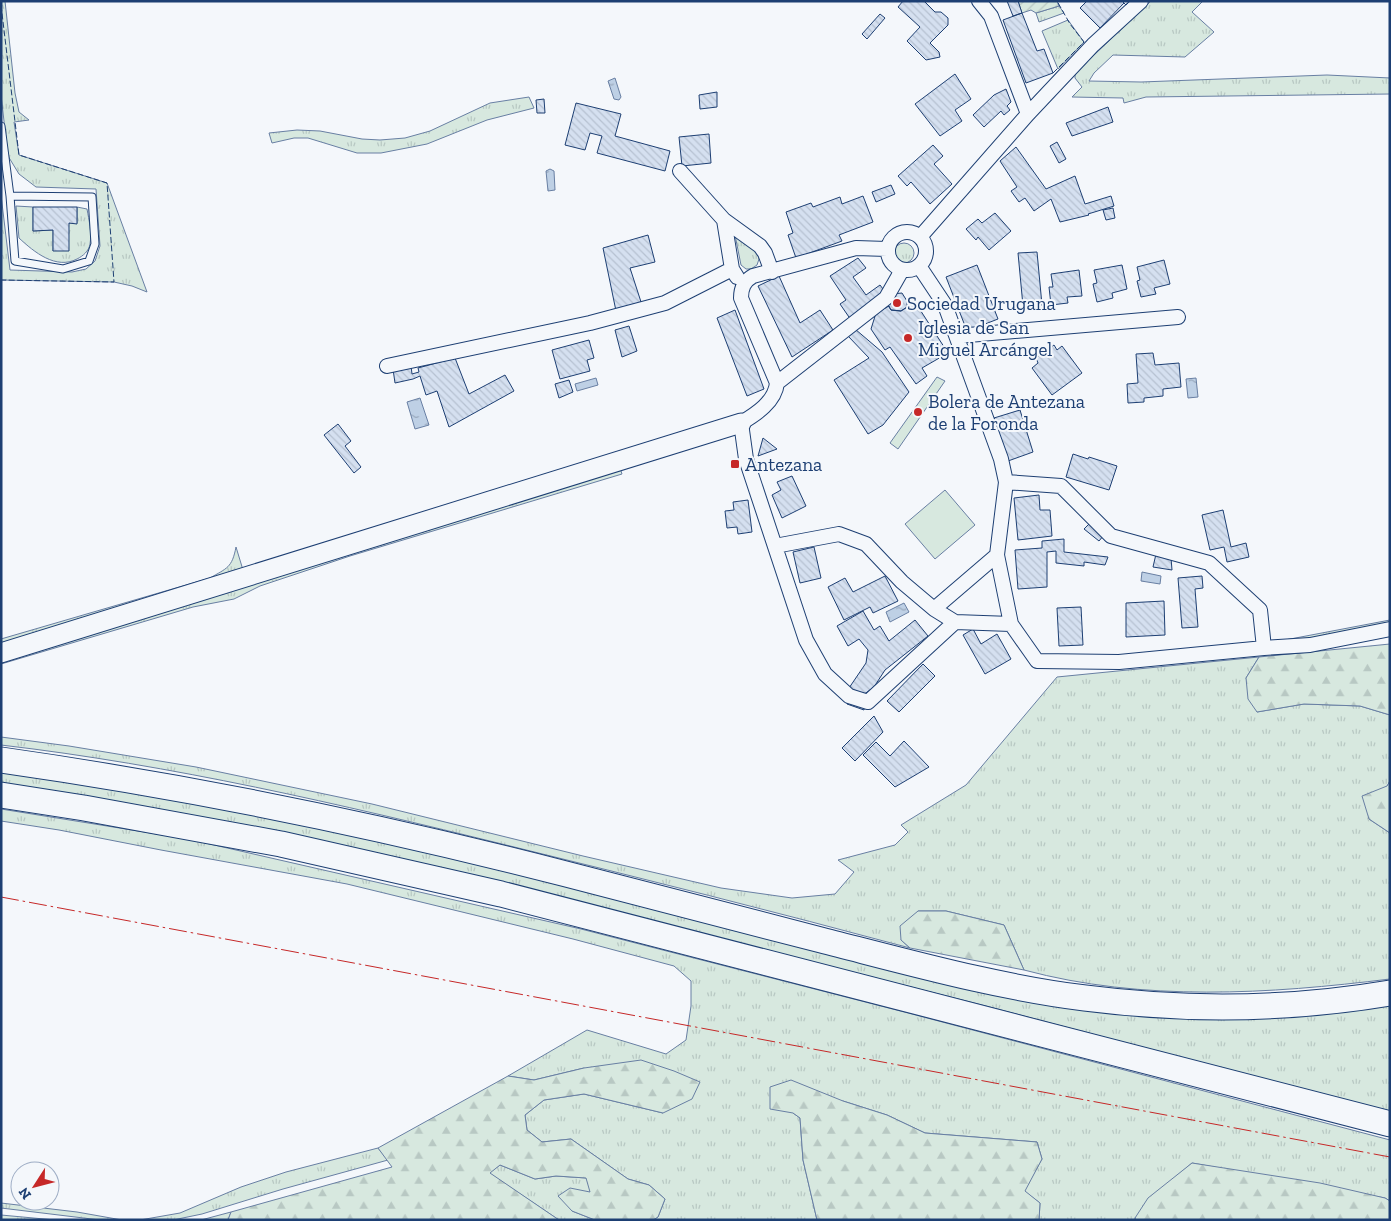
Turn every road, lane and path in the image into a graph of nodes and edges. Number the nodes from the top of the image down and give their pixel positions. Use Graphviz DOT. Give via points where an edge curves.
graph roads {
  1 [pos="979,1"];
  2 [pos="1141,1"];
  3 [pos="1028,114"];
  4 [pos="1,126"];
  5 [pos="680,171"];
  6 [pos="10,196"];
  7 [pos="724,220"];
  8 [pos="920,238"];
  9 [pos="887,249"];
  10 [pos="919,266"];
  11 [pos="732,269"];
  12 [pos="902,270"];
  13 [pos="772,272"];
  14 [pos="743,286"];
  15 [pos="1178,317"];
  16 [pos="957,336"];
  17 [pos="387,366"];
  18 [pos="777,383"];
  19 [pos="741,422"];
  20 [pos="1006,482"];
  21 [pos="775,546"];
  22 [pos="997,555"];
  23 [pos="934,609"];
  24 [pos="955,622"];
  25 [pos="1011,624"];
  26 [pos="1390,629"];
  27 [pos="1264,648"];
  28 [pos="1,654"];
  29 [pos="1,760"];
  30 [pos="1,795"];
  31 [pos="1390,993"];
  32 [pos="1390,1124"];
  1 -- 3 [label="street" via="991,16"];
  2 -- 3 [label="street"];
  3 -- 8 [label="street"];
  4 -- 6 [label="lane"];
  5 -- 7 [label="street"];
  6 -- 6 [label="lane" via="15,261 63,269 89,261 95,244 92,197"];
  7 -- 11 [label="street"];
  7 -- 13 [label="street" via="760,246"];
  8 -- 9 [label="street" via="911,232 900,233 891,239"];
  8 -- 10 [label="street" via="926,252"];
  9 -- 12 [label="street" via="888,258"];
  9 -- 13 [label="street" via="856,248"];
  10 -- 12 [label="street"];
  10 -- 16 [label="street" via="945,305"];
  11 -- 14 [label="street"];
  11 -- 17 [label="street" via="664,303 590,323"];
  12 -- 18 [label="street" via="886,298"];
  13 -- 14 [label="street" via="753,276"];
  14 -- 18 [label="street" via="741,298"];
  15 -- 16 [label="street"];
  16 -- 20 [label="street" via="1001,459"];
  18 -- 19 [label="street" via="776,390 758,414"];
  19 -- 21 [label="street" via="746,459"];
  19 -- 28 [label="street"];
  20 -- 22 [label="street"];
  20 -- 27 [label="street" via="1061,486 1111,536 1209,563 1260,610"];
  21 -- 23 [label="street" via="839,534 866,544 902,582"];
  21 -- 24 [label="street" via="806,640 825,674 849,696 868,702"];
  22 -- 23 [label="street"];
  22 -- 25 [label="street"];
  23 -- 24 [label="street"];
  24 -- 25 [label="street"];
  25 -- 27 [label="street" via="1037,662 1119,662"];
  26 -- 27 [label="street" via="1310,645"];
  29 -- 31 [label="highway" via="105,774 317,815 518,862 920,966 1084,998 1169,1006 1229,1007 1298,1004"];
  30 -- 32 [label="highway" via="281,844 501,894"];
}
